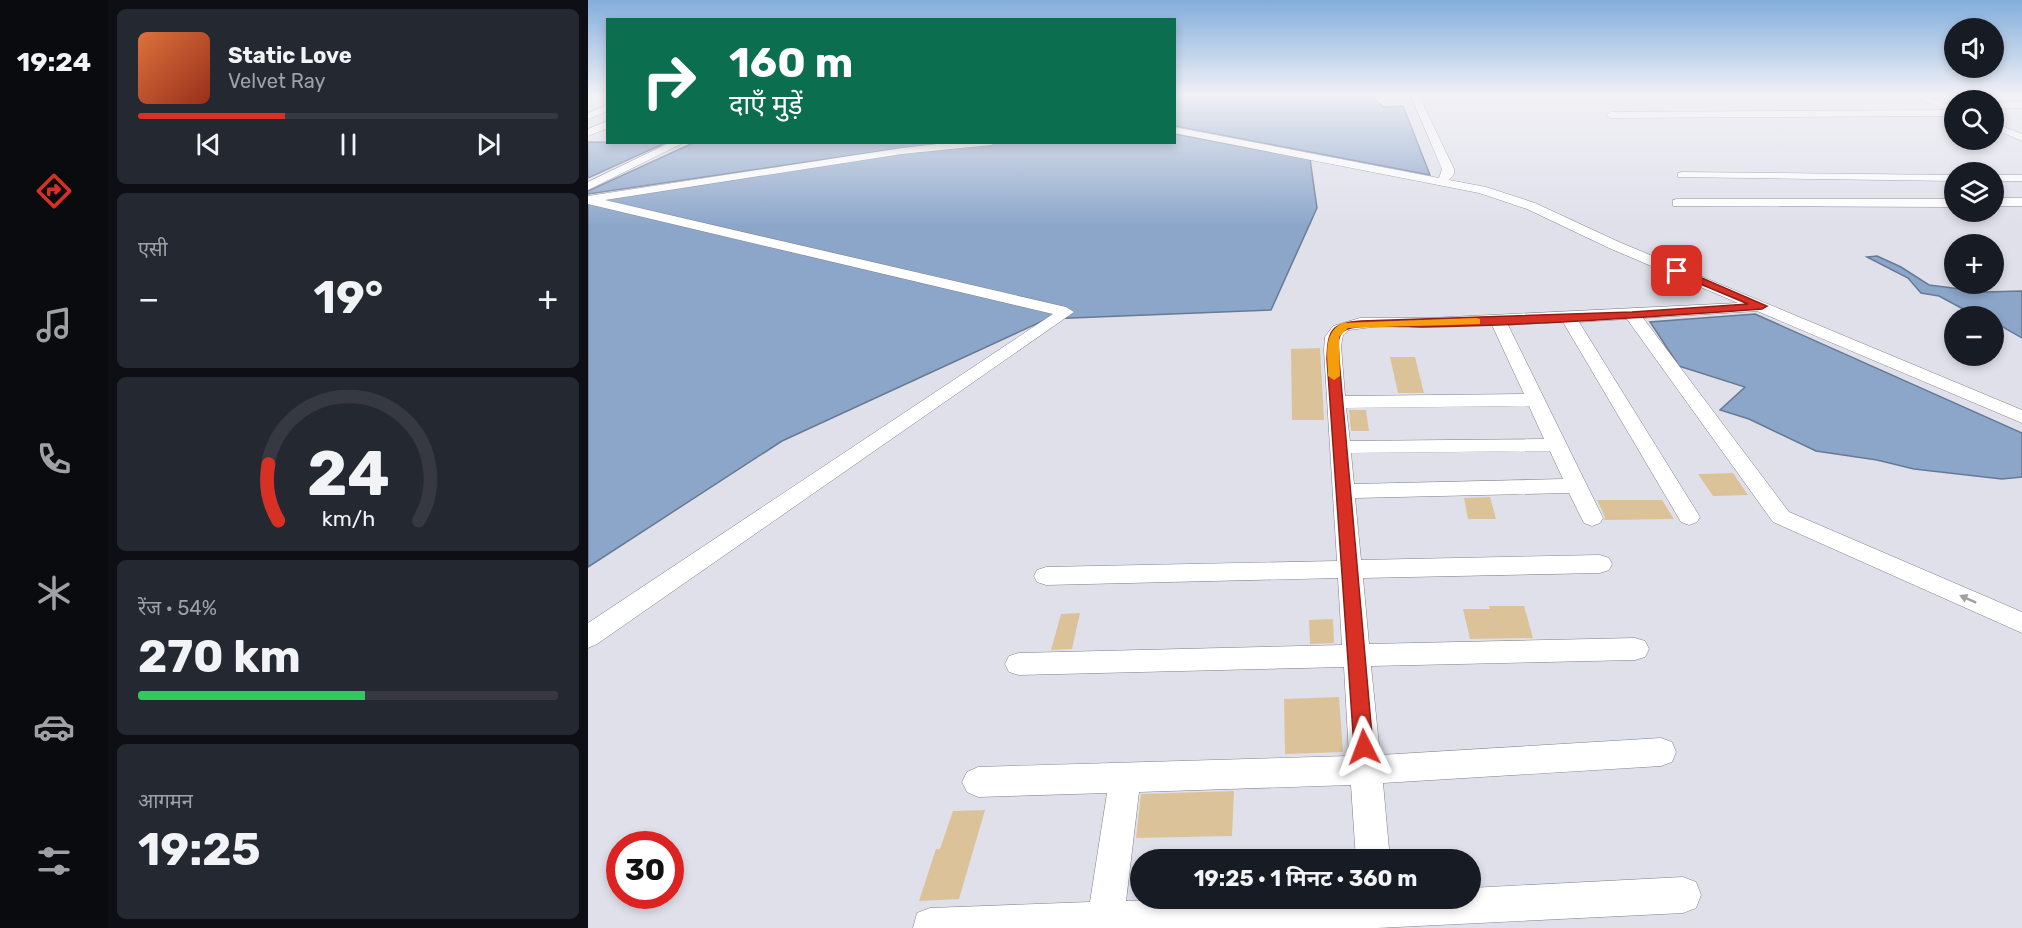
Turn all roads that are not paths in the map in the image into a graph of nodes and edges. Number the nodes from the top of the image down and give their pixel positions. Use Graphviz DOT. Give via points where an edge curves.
graph roads {
  1 [pos="1222,139"];
  2 [pos="1435,139"];
  3 [pos="676,144"];
  4 [pos="973,144"];
  5 [pos="1682,175"];
  6 [pos="1944,178"];
  7 [pos="2004,178"];
  8 [pos="2022,178"];
  9 [pos="1442,182"];
  10 [pos="588,186"];
  11 [pos="588,200"];
  12 [pos="1944,202"];
  13 [pos="2004,202"];
  14 [pos="2022,202"];
  15 [pos="1677,203"];
  16 [pos="1762,306"];
  17 [pos="1632,315"];
  18 [pos="1568,317"];
  19 [pos="1498,320"];
  20 [pos="1537,400"];
  21 [pos="1336,402"];
  22 [pos="2022,417"];
  23 [pos="1557,444"];
  24 [pos="1340,447"];
  25 [pos="1577,486"];
  26 [pos="1342,490"];
  27 [pos="1689,517"];
  28 [pos="1592,518"];
  29 [pos="1600,564"];
  30 [pos="1351,571"];
  31 [pos="1046,576"];
  32 [pos="2022,623"];
  33 [pos="588,637"];
  34 [pos="1635,649"];
  35 [pos="1358,655"];
  36 [pos="1020,664"];
  37 [pos="1661,752"];
  38 [pos="1365,770"];
  39 [pos="1125,778"];
  40 [pos="978,782"];
  41 [pos="1372,849"];
  42 [pos="1683,895"];
  43 [pos="1378,912"];
  44 [pos="1105,924"];
  45 [pos="930,926"];
  1 -- 9 [label="street"];
  2 -- 9 [label="street" via="1448,169"];
  3 -- 10 [label="street"];
  4 -- 11 [label="street"];
  5 -- 6 [label="street"];
  7 -- 8 [label="street"];
  9 -- 16 [label="street" via="1532,206 1614,245"];
  11 -- 33 [label="street" via="1066,312"];
  12 -- 15 [label="street"];
  13 -- 14 [label="street"];
  16 -- 17 [label="street"];
  16 -- 22 [label="street"];
  17 -- 18 [label="street"];
  32 -- 17 [label="street, one-way" via="1781,517"];
  18 -- 19 [label="street"];
  18 -- 27 [label="street"];
  19 -- 20 [label="street"];
  19 -- 21 [label="street" via="1345,325 1333,337"];
  20 -- 21 [label="street"];
  20 -- 23 [label="street"];
  21 -- 24 [label="street"];
  23 -- 24 [label="street"];
  23 -- 25 [label="street"];
  24 -- 26 [label="street"];
  25 -- 26 [label="street"];
  25 -- 28 [label="street"];
  26 -- 30 [label="street"];
  29 -- 30 [label="street"];
  30 -- 31 [label="street"];
  30 -- 35 [label="street"];
  34 -- 35 [label="street"];
  35 -- 36 [label="street"];
  35 -- 38 [label="street"];
  37 -- 38 [label="street"];
  38 -- 39 [label="street"];
  38 -- 41 [label="street"];
  39 -- 40 [label="street"];
  39 -- 44 [label="street"];
  42 -- 43 [label="street"];
  43 -- 44 [label="street"];
  44 -- 45 [label="street"];
}
